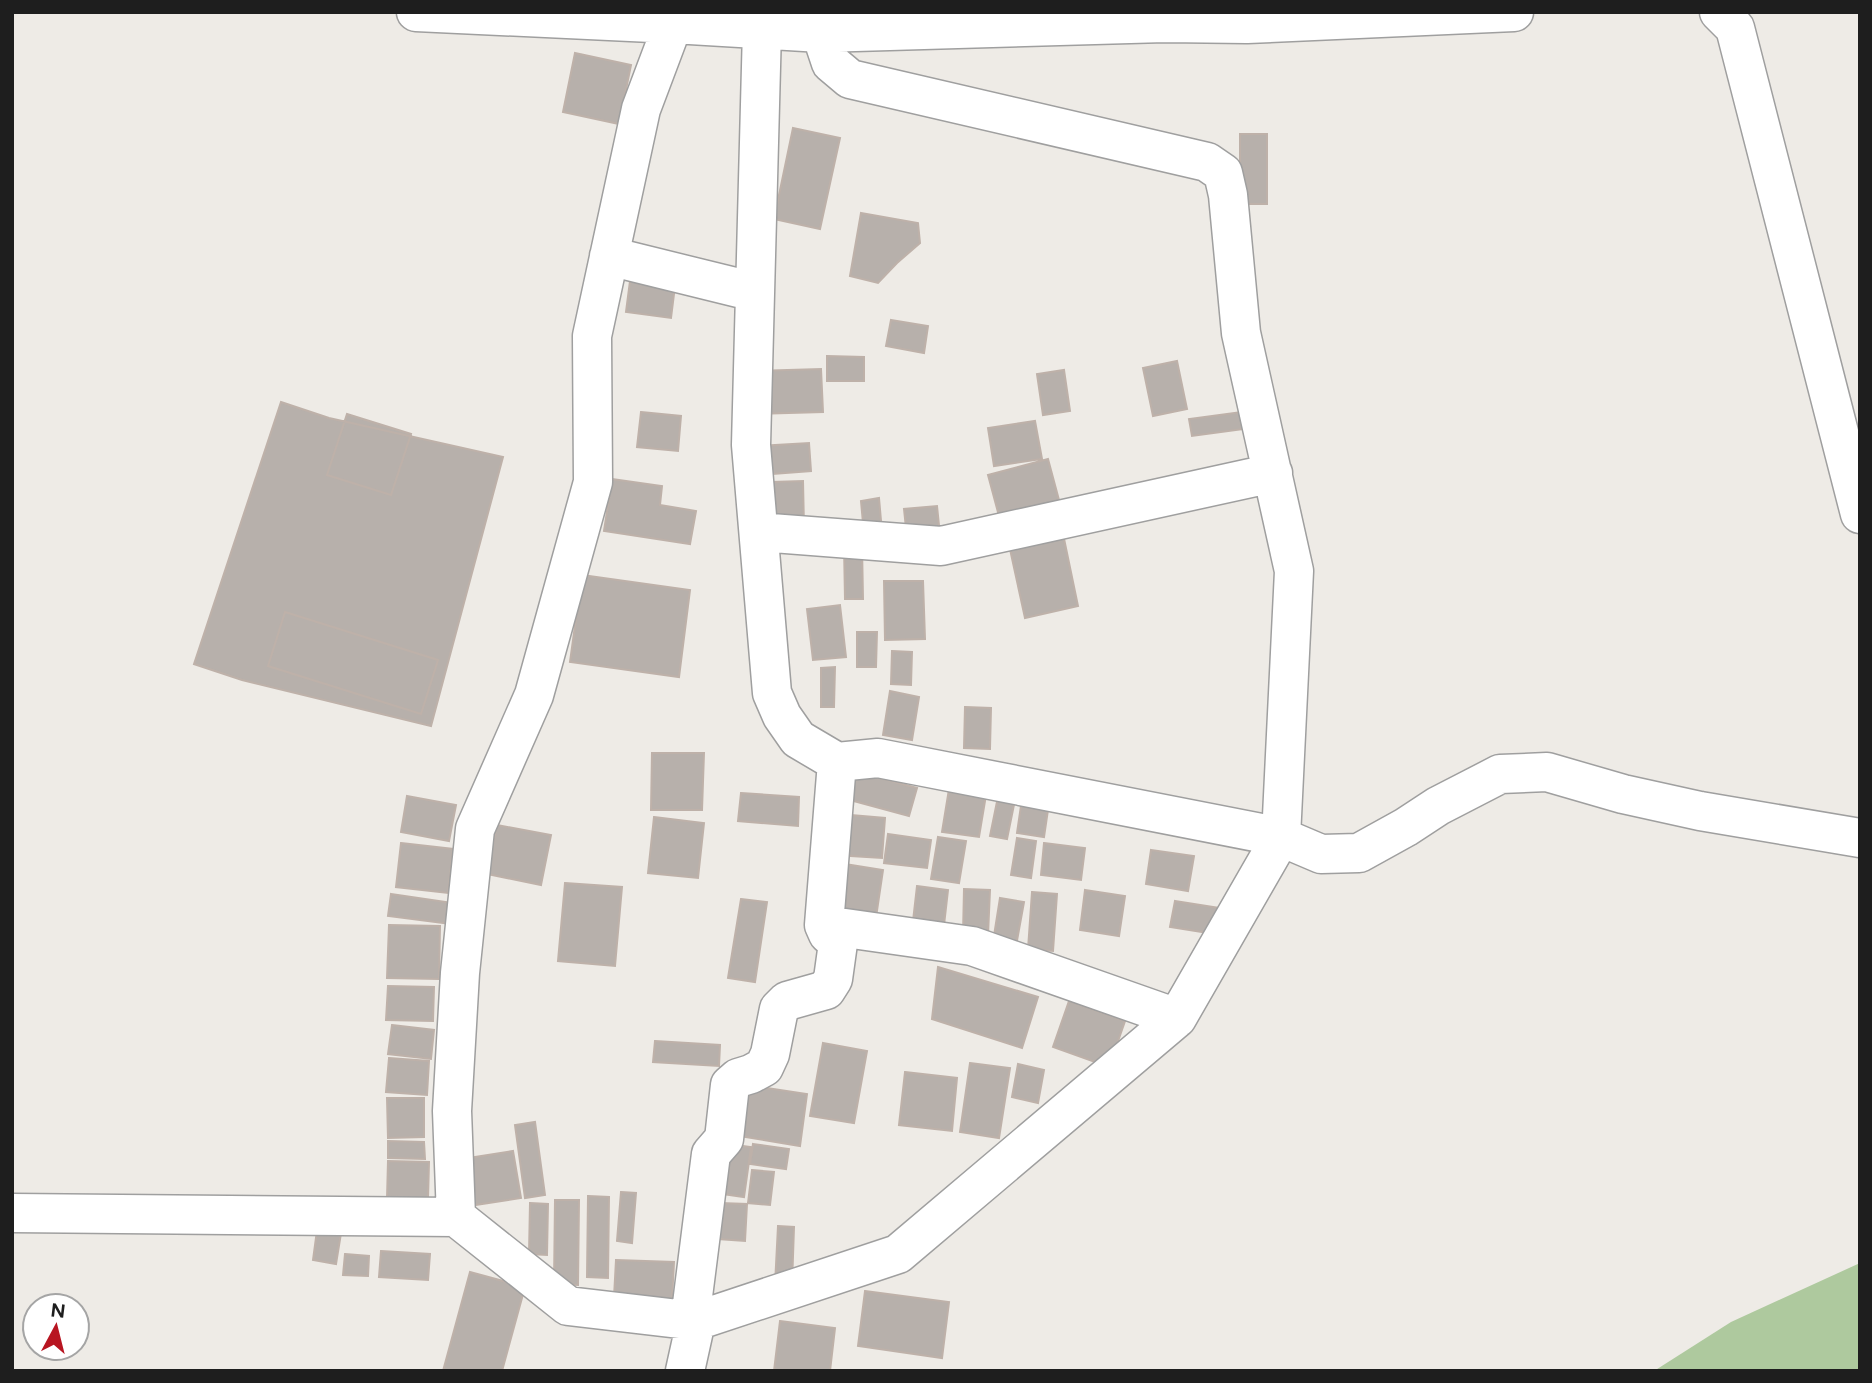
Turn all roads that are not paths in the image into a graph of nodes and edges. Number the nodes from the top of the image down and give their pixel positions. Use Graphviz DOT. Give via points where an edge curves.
graph roads {
  1 [pos="416,12"];
  2 [pos="1514,12"];
  3 [pos="1719,12"];
  4 [pos="673,24"];
  5 [pos="762,29"];
  6 [pos="821,33"];
  7 [pos="609,256"];
  8 [pos="755,292"];
  9 [pos="1273,473"];
  10 [pos="1860,514"];
  11 [pos="759,533"];
  12 [pos="838,762"];
  13 [pos="1281,837"];
  14 [pos="1860,838"];
  15 [pos="824,925"];
  16 [pos="1177,1018"];
  17 [pos="12,1213"];
  18 [pos="456,1217"];
  19 [pos="693,1320"];
  20 [pos="685,1371"];
  1 -- 4 [label="street"];
  2 -- 6 [label="street" via="1247,24"];
  3 -- 10 [label="street" via="1735,28"];
  4 -- 5 [label="street"];
  4 -- 7 [label="street" via="641,109"];
  5 -- 6 [label="street"];
  5 -- 8 [label="street"];
  6 -- 9 [label="street" via="831,63 850,79 1207,162 1223,173 1241,333"];
  7 -- 8 [label="street"];
  7 -- 18 [label="street" via="592,336 593,482 534,695 475,829 452,1111"];
  8 -- 11 [label="street" via="751,445"];
  9 -- 11 [label="street" via="941,546"];
  9 -- 13 [label="street" via="1294,571"];
  11 -- 12 [label="street" via="772,693 798,739"];
  12 -- 13 [label="street" via="878,758"];
  12 -- 15 [label="street"];
  13 -- 14 [label="street" via="1321,854 1359,853 1500,774 1547,772 1700,811"];
  13 -- 16 [label="street"];
  15 -- 16 [label="street" via="972,946"];
  15 -- 19 [label="street" via="838,943 833,979 826,990 787,1001 779,1009 764,1067 730,1085 724,1139 711,1154"];
  16 -- 19 [label="street" via="898,1254"];
  17 -- 18 [label="street"];
  18 -- 19 [label="street" via="568,1306"];
  19 -- 20 [label="street"];
}
